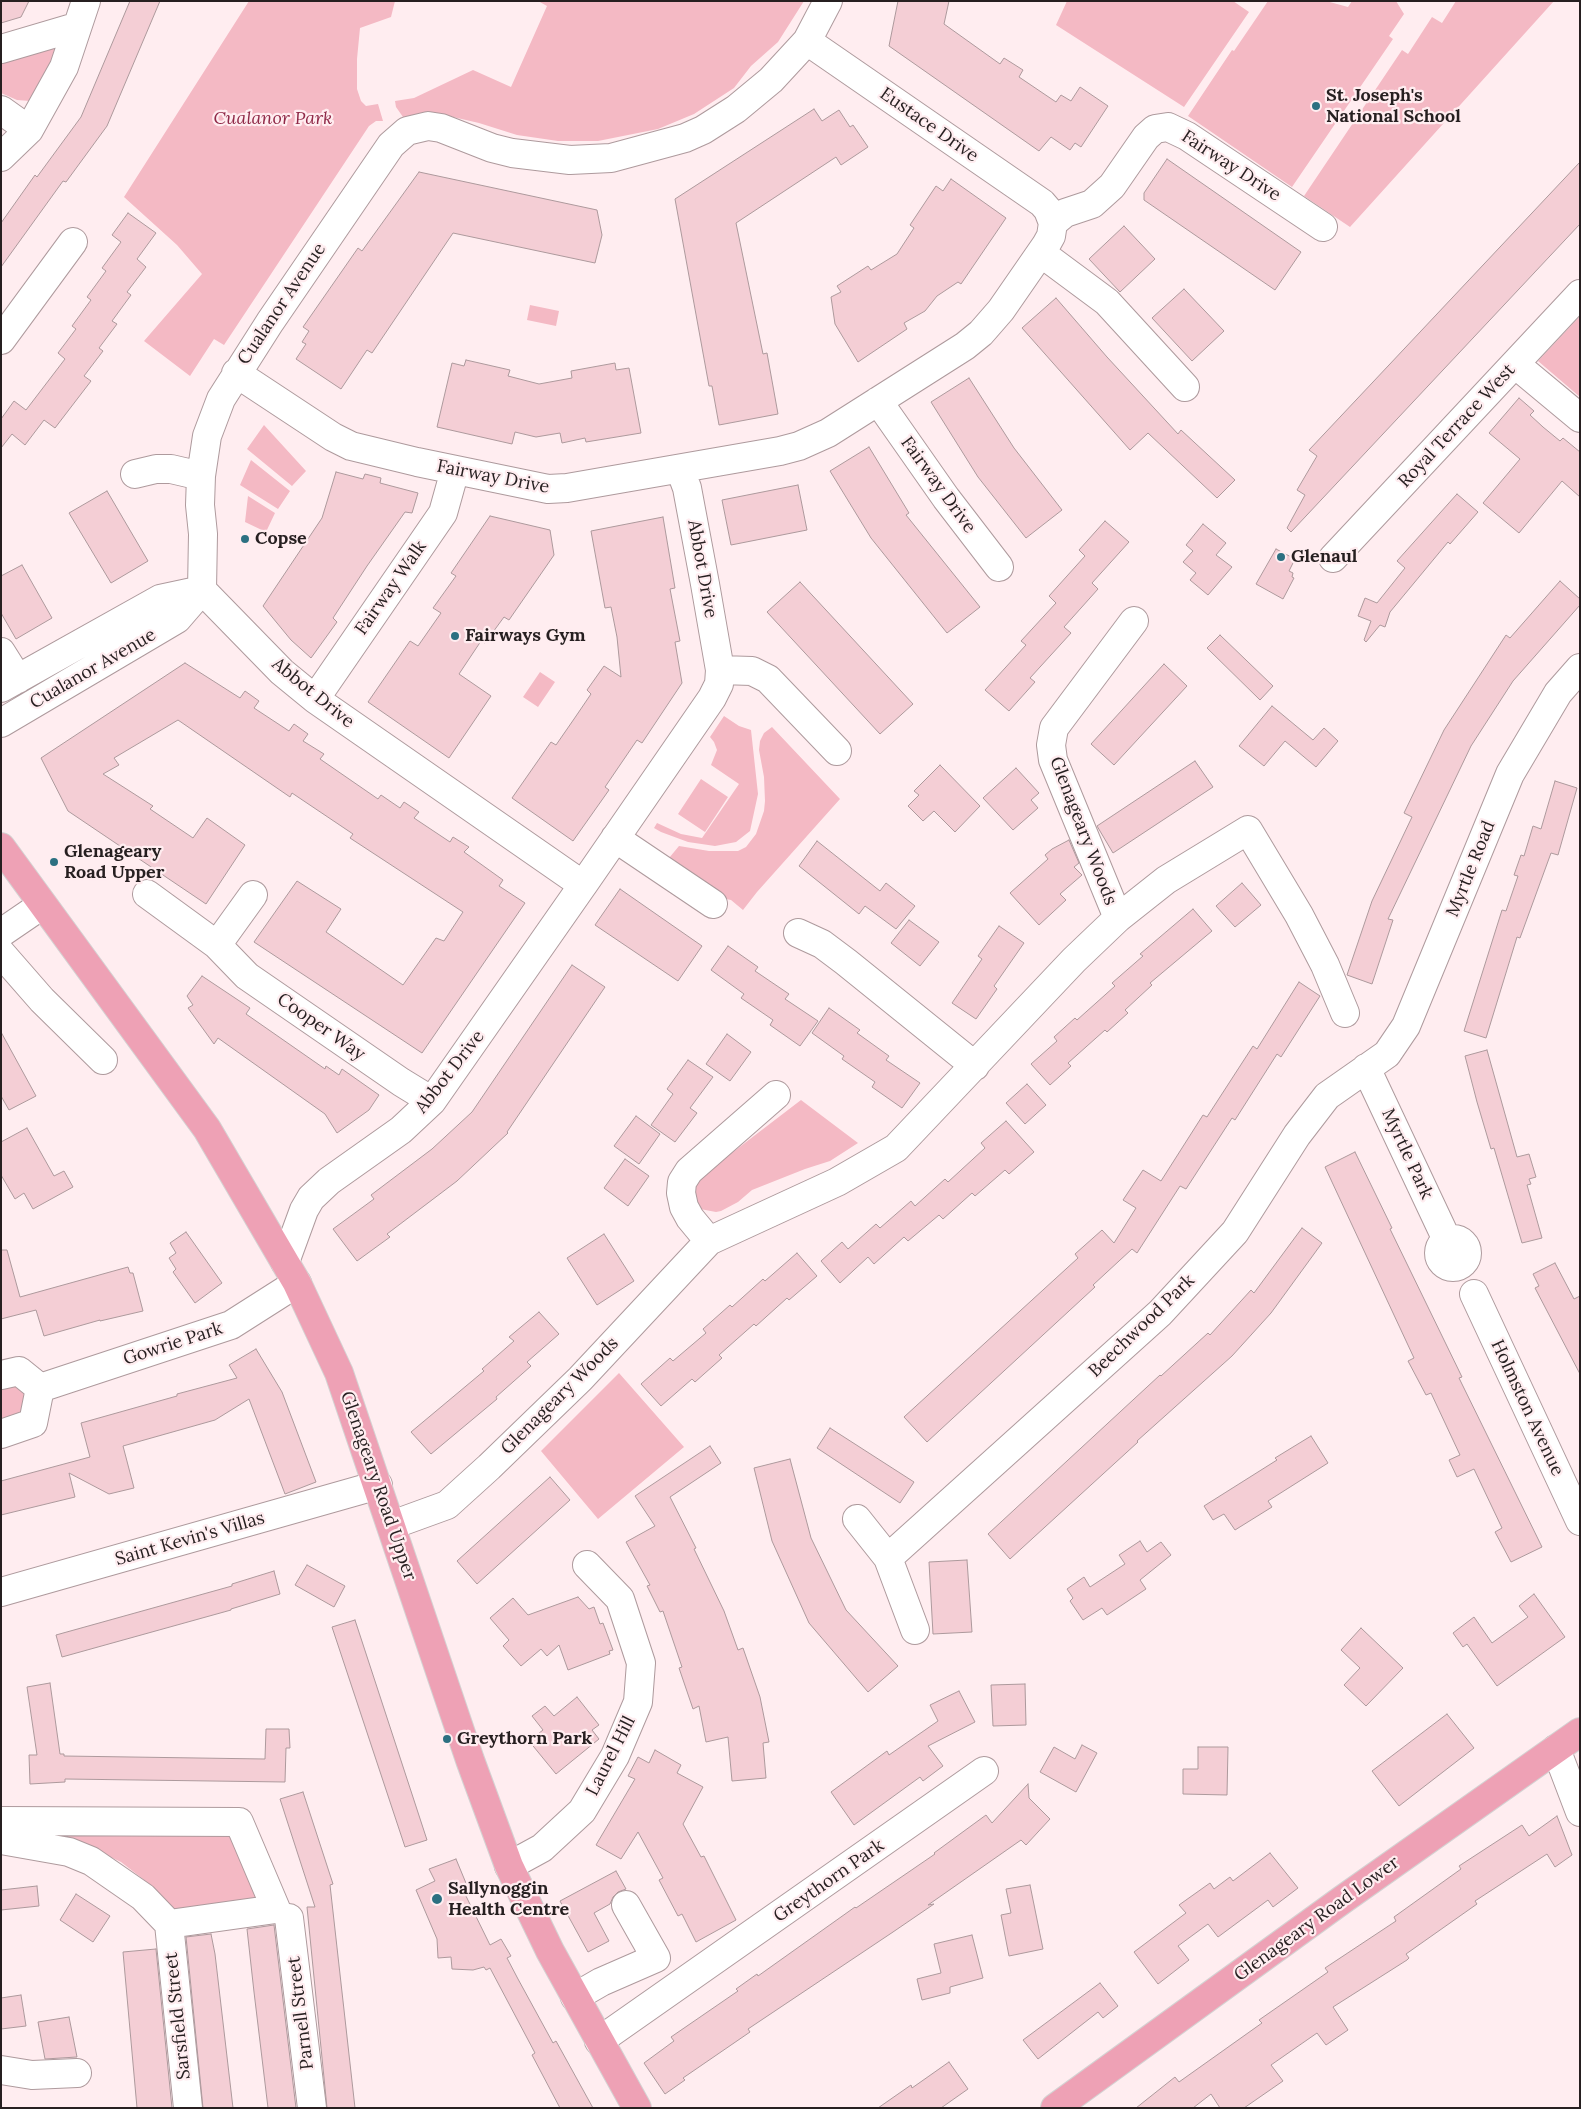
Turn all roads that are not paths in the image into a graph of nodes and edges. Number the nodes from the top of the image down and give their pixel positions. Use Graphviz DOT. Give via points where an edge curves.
graph roads {
  1 [pos="86,1"];
  2 [pos="828,1"];
  3 [pos="76,27"];
  4 [pos="807,42"];
  5 [pos="1,49"];
  6 [pos="1,110"];
  7 [pos="29,130"];
  8 [pos="1,157"];
  9 [pos="1051,216"];
  10 [pos="1323,227"];
  11 [pos="73,242"];
  12 [pos="1040,252"];
  13 [pos="1580,294"];
  14 [pos="1,340"];
  15 [pos="1515,364"];
  16 [pos="236,372"];
  17 [pos="1185,387"];
  18 [pos="878,401"];
  19 [pos="1580,418"];
  20 [pos="680,469"];
  21 [pos="455,470"];
  22 [pos="135,474"];
  23 [pos="201,476"];
  24 [pos="1333,558"];
  25 [pos="999,567"];
  26 [pos="202,590"];
  27 [pos="1134,621"];
  28 [pos="1,652"];
  29 [pos="1580,668"];
  30 [pos="720,670"];
  31 [pos="10,684"];
  32 [pos="315,699"];
  33 [pos="1,723"];
  34 [pos="837,752"];
  35 [pos="615,838"];
  36 [pos="1,847"];
  37 [pos="583,885"];
  38 [pos="147,894"];
  39 [pos="253,895"];
  40 [pos="713,904"];
  41 [pos="42,905"];
  42 [pos="1118,918"];
  43 [pos="1,933"];
  44 [pos="798,933"];
  45 [pos="217,946"];
  46 [pos="1,953"];
  47 [pos="1345,1013"];
  48 [pos="103,1060"];
  49 [pos="975,1066"];
  50 [pos="1366,1068"];
  51 [pos="776,1095"];
  52 [pos="432,1101"];
  53 [pos="1447,1240"];
  54 [pos="709,1241"];
  55 [pos="291,1272"];
  56 [pos="1474,1294"];
  57 [pos="1,1375"];
  58 [pos="40,1388"];
  59 [pos="1,1434"];
  60 [pos="378,1485"];
  61 [pos="857,1519"];
  62 [pos="1580,1521"];
  63 [pos="392,1525"];
  64 [pos="888,1558"];
  65 [pos="587,1565"];
  66 [pos="1,1592"];
  67 [pos="915,1630"];
  68 [pos="1580,1732"];
  69 [pos="1556,1749"];
  70 [pos="984,1771"];
  71 [pos="1580,1812"];
  72 [pos="1,1821"];
  73 [pos="1,1840"];
  74 [pos="509,1866"];
  75 [pos="626,1905"];
  76 [pos="283,1914"];
  77 [pos="169,1924"];
  78 [pos="575,1997"];
  79 [pos="600,2042"];
  80 [pos="1,2070"];
  81 [pos="78,2073"];
  82 [pos="188,2108"];
  83 [pos="312,2108"];
  84 [pos="637,2108"];
  85 [pos="1055,2108"];
  1 -- 3 [label="street"];
  2 -- 4 [label="street, Cualanor Avenue"];
  3 -- 5 [label="street"];
  3 -- 7 [label="street" via="64,67"];
  4 -- 9 [label="street, Eustace Drive" via="1042,203"];
  4 -- 16 [label="street, Cualanor Avenue" via="771,80 736,109 703,130 647,150 600,159 550,159 499,149 441,128 428,126 407,131 391,145"];
  6 -- 7 [label="street"];
  7 -- 8 [label="street"];
  9 -- 10 [label="street, Fairway Drive" via="1092,204 1112,186 1146,137 1155,129 1168,127 1187,136"];
  9 -- 12 [label="street, Fairway Drive" via="1051,236"];
  11 -- 14 [label="street"];
  12 -- 17 [label="street" via="1107,302"];
  12 -- 18 [label="street, Fairway Drive" via="1001,310 981,333"];
  13 -- 15 [label="street, Royal Terrace West"];
  15 -- 19 [label="street"];
  15 -- 24 [label="street, Royal Terrace West"];
  16 -- 21 [label="street, Fairway Drive" via="342,442"];
  16 -- 23 [label="street, Cualanor Avenue" via="213,418"];
  18 -- 20 [label="street, Fairway Drive" via="828,433 799,446"];
  18 -- 25 [label="street, Fairway Drive"];
  20 -- 21 [label="street, Fairway Drive" via="548,489"];
  20 -- 30 [label="street, Abbot Drive" via="687,488"];
  21 -- 32 [label="street, Fairway Walk" via="443,513"];
  22 -- 23 [label="street" via="156,469"];
  23 -- 26 [label="street, Cualanor Avenue"];
  26 -- 31 [label="street, Cualanor Avenue" via="160,599"];
  26 -- 32 [label="street, Abbot Drive" via="282,672"];
  26 -- 33 [label="street, Cualanor Avenue" via="177,619"];
  27 -- 42 [label="street, Glenageary Woods" via="1054,728 1051,745 1053,760"];
  28 -- 31 [label="street, Cualanor Avenue"];
  29 -- 50 [label="street, Myrtle Road" via="1558,693 1510,774 1406,1026 1387,1054"];
  30 -- 34 [label="street" via="752,671 768,679"];
  30 -- 35 [label="street, Abbot Drive" via="719,684 712,698"];
  32 -- 37 [label="street, Abbot Drive"];
  35 -- 37 [label="street, Abbot Drive"];
  35 -- 40 [label="street"];
  36 -- 41 [label="main road, Glenageary Road Upper"];
  37 -- 52 [label="street, Abbot Drive"];
  38 -- 45 [label="street, Cooper Way"];
  39 -- 45 [label="street"];
  41 -- 43 [label="street"];
  41 -- 55 [label="main road, Glenageary Road Upper" via="207,1129"];
  42 -- 47 [label="street, Glenageary Woods" via="1166,880 1248,830 1326,965"];
  42 -- 49 [label="street, Glenageary Woods"];
  44 -- 49 [label="street" via="822,944 846,962"];
  45 -- 52 [label="street, Cooper Way" via="247,976"];
  46 -- 48 [label="street" via="42,1000"];
  49 -- 54 [label="street, Glenageary Woods" via="896,1148 837,1182"];
  50 -- 53 [label="street, Myrtle Park"];
  50 -- 64 [label="street, Beechwood Park" via="1327,1096 1297,1134 1235,1232 1160,1313"];
  51 -- 54 [label="street" via="689,1171 682,1182 684,1207"];
  52 -- 55 [label="street, Abbot Drive" via="402,1130 342,1171 311,1198 304,1210"];
  54 -- 63 [label="street, Glenageary Woods" via="580,1379 461,1492 447,1504"];
  55 -- 58 [label="street, Gowrie Park" via="231,1325"];
  55 -- 60 [label="main road, Glenageary Road Upper" via="339,1373"];
  56 -- 62 [label="street, Holmston Avenue"];
  57 -- 58 [label="street" via="20,1371"];
  58 -- 59 [label="street" via="33,1423"];
  60 -- 63 [label="main road, Glenageary Road Upper"];
  60 -- 66 [label="street, Saint Kevin's Villas"];
  61 -- 64 [label="street"];
  63 -- 74 [label="main road, Glenageary Road Upper"];
  64 -- 67 [label="street"];
  65 -- 74 [label="street, Laurel Hill" via="620,1598 641,1663 638,1702 615,1756 582,1811 542,1848"];
  68 -- 69 [label="main road, Glenageary Road Lower"];
  69 -- 71 [label="street"];
  69 -- 85 [label="main road, Glenageary Road Lower"];
  70 -- 79 [label="street, Greythorn Park"];
  72 -- 76 [label="street" via="239,1822"];
  73 -- 77 [label="street" via="69,1852 91,1861 143,1897"];
  74 -- 78 [label="main road, Glenageary Road Upper"];
  75 -- 78 [label="street" via="656,1958"];
  76 -- 77 [label="street"];
  76 -- 83 [label="street, Parnell Street"];
  77 -- 82 [label="street, Sarsfield Street"];
  78 -- 79 [label="main road, Glenageary Road Upper"];
  79 -- 84 [label="main road, Glenageary Road Upper"];
  80 -- 81 [label="street" via="32,2075"];
}
